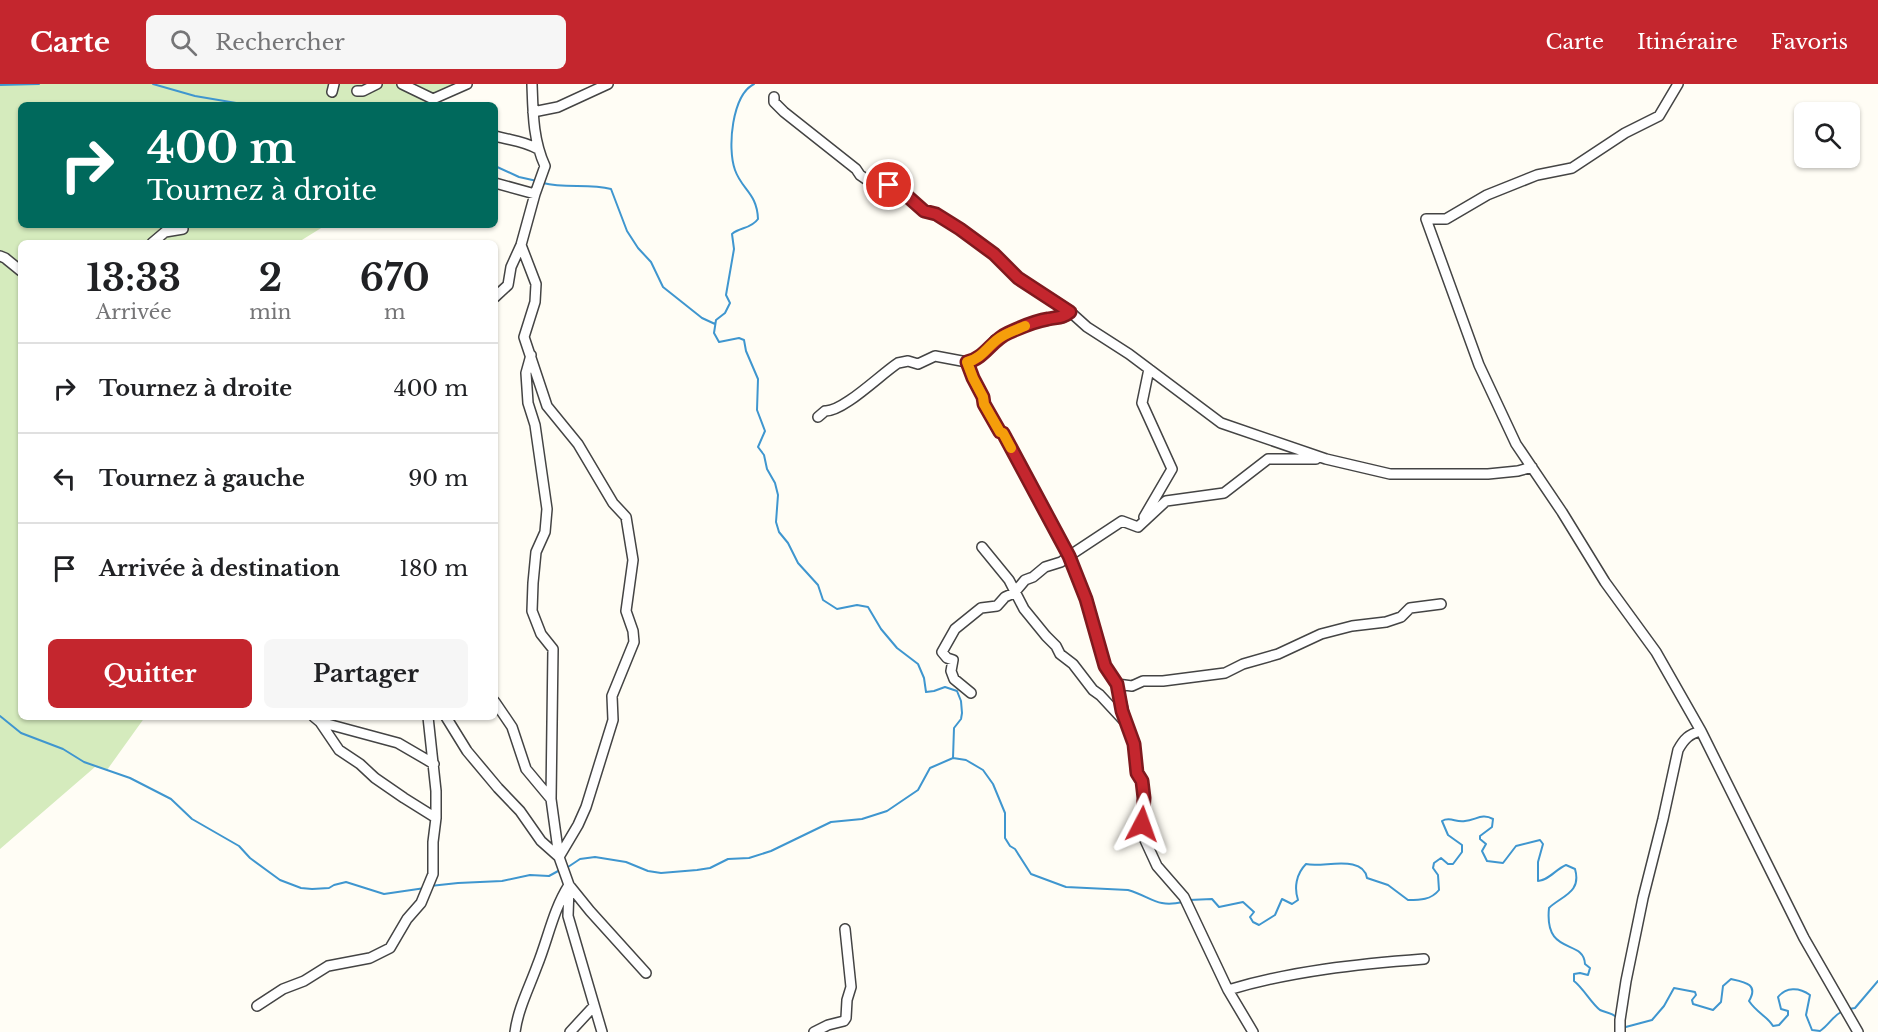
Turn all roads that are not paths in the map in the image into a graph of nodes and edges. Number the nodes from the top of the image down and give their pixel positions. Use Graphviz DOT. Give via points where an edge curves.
graph roads {
  1 [pos="377,84"];
  2 [pos="402,84"];
  3 [pos="467,84"];
  4 [pos="532,84"];
  5 [pos="608,84"];
  6 [pos="1678,84"];
  7 [pos="357,91"];
  8 [pos="774,97"];
  9 [pos="435,102"];
  10 [pos="533,112"];
  11 [pos="498,137"];
  12 [pos="538,149"];
  13 [pos="498,184"];
  14 [pos="535,194"];
  15 [pos="183,229"];
  16 [pos="156,240"];
  17 [pos="521,245"];
  18 [pos="0,256"];
  19 [pos="18,269"];
  20 [pos="498,294"];
  21 [pos="1070,312"];
  22 [pos="531,355"];
  23 [pos="967,362"];
  24 [pos="1149,369"];
  25 [pos="818,417"];
  26 [pos="1326,459"];
  27 [pos="1532,467"];
  28 [pos="1138,527"];
  29 [pos="982,547"];
  30 [pos="1069,556"];
  31 [pos="1014,593"];
  32 [pos="1441,604"];
  33 [pos="1117,684"];
  34 [pos="971,693"];
  35 [pos="498,706"];
  36 [pos="318,720"];
  37 [pos="320,720"];
  38 [pos="428,720"];
  39 [pos="448,720"];
  40 [pos="1126,723"];
  41 [pos="1701,731"];
  42 [pos="434,764"];
  43 [pos="551,799"];
  44 [pos="436,818"];
  45 [pos="559,857"];
  46 [pos="569,885"];
  47 [pos="845,929"];
  48 [pos="1424,959"];
  49 [pos="646,973"];
  50 [pos="1228,990"];
  51 [pos="257,1006"];
  52 [pos="594,1006"];
  53 [pos="515,1032"];
  54 [pos="570,1032"];
  55 [pos="602,1032"];
  56 [pos="814,1032"];
  57 [pos="1253,1032"];
  58 [pos="1620,1032"];
  59 [pos="1858,1032"];
  1 -- 7 [label="street"];
  2 -- 9 [label="street"];
  3 -- 9 [label="street"];
  4 -- 10 [label="street"];
  5 -- 10 [label="street" via="558,107"];
  6 -- 27 [label="street" via="1659,116 1572,168 1537,175 1487,195 1446,219 1426,219 1479,365 1516,444"];
  8 -- 21 [label="street" via="784,112 866,180 889,185 924,211 960,229 1018,278"];
  10 -- 12 [label="street"];
  11 -- 12 [label="street" via="522,141"];
  12 -- 14 [label="street" via="546,166"];
  13 -- 14 [label="street"];
  14 -- 17 [label="street"];
  15 -- 16 [label="street" via="165,232"];
  17 -- 20 [label="street" via="508,285"];
  17 -- 22 [label="street" via="536,284 524,337"];
  18 -- 19 [label="street"];
  21 -- 23 [label="street" via="1006,334"];
  21 -- 24 [label="street"];
  22 -- 43 [label="street" via="526,373 528,403 535,425 547,509 545,532 536,552 532,611 541,634 553,649"];
  22 -- 45 [label="street" via="548,406 626,517 633,560 626,611 634,642 612,696 613,720 586,807"];
  23 -- 25 [label="street" via="940,356 918,364 902,362 838,409"];
  23 -- 30 [label="street" via="984,404"];
  24 -- 26 [label="street" via="1221,423"];
  24 -- 28 [label="street" via="1142,403 1172,469"];
  26 -- 27 [label="street" via="1390,474 1488,474"];
  26 -- 28 [label="street" via="1268,459 1224,493 1166,501"];
  27 -- 41 [label="street" via="1605,582 1656,651"];
  28 -- 30 [label="street" via="1122,521"];
  29 -- 31 [label="street" via="1009,580"];
  30 -- 31 [label="street" via="1025,580"];
  30 -- 33 [label="street" via="1105,666"];
  31 -- 34 [label="street" via="993,608 975,612 955,629 942,652 953,660 954,679"];
  31 -- 40 [label="street" via="1060,654"];
  32 -- 33 [label="street" via="1410,608 1401,617 1386,622 1321,634 1225,673 1143,681 1132,686"];
  33 -- 40 [label="street"];
  35 -- 43 [label="street" via="512,727 526,769"];
  36 -- 44 [label="street" via="339,750"];
  37 -- 42 [label="street" via="398,743"];
  38 -- 42 [label="street"];
  39 -- 45 [label="street" via="468,751"];
  40 -- 50 [label="street" via="1142,781 1145,840 1157,866 1184,897"];
  41 -- 58 [label="street" via="1683,740 1678,750 1643,898"];
  41 -- 59 [label="street" via="1804,938"];
  42 -- 44 [label="street"];
  43 -- 45 [label="street"];
  44 -- 51 [label="street" via="433,874 421,903 390,948 370,958 328,966"];
  45 -- 46 [label="street"];
  46 -- 49 [label="street"];
  46 -- 52 [label="street" via="568,916"];
  46 -- 53 [label="street" via="558,902"];
  47 -- 56 [label="street" via="851,987 846,1018"];
  48 -- 50 [label="street" via="1264,979"];
  50 -- 57 [label="street"];
  52 -- 54 [label="street"];
  52 -- 55 [label="street"];
}
